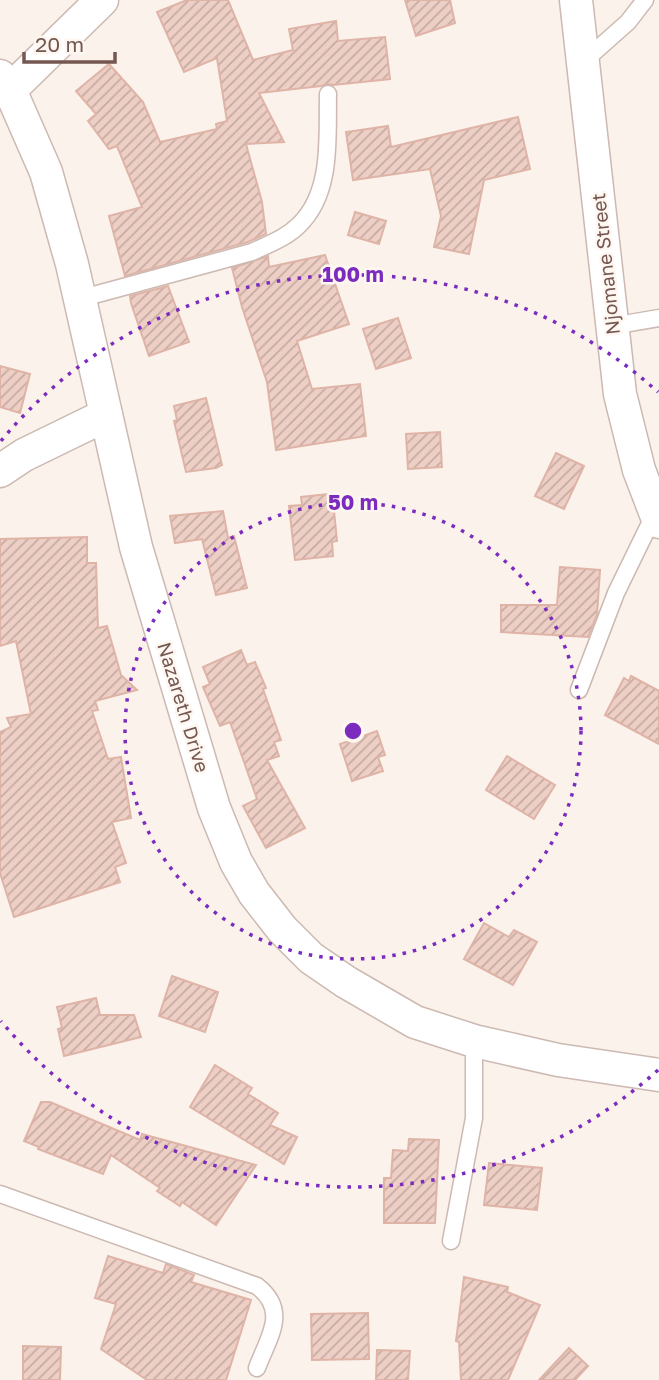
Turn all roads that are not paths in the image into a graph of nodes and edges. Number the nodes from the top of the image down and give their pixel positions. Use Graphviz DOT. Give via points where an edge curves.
graph roads {
  1 [pos="102,0"];
  2 [pos="576,0"];
  3 [pos="645,0"];
  4 [pos="583,62"];
  5 [pos="5,83"];
  6 [pos="328,94"];
  7 [pos="79,299"];
  8 [pos="659,318"];
  9 [pos="612,326"];
  10 [pos="106,415"];
  11 [pos="0,471"];
  12 [pos="657,518"];
  13 [pos="579,690"];
  14 [pos="474,1041"];
  15 [pos="659,1074"];
  16 [pos="0,1194"];
  17 [pos="451,1241"];
  18 [pos="257,1368"];
  1 -- 5 [label="street"];
  2 -- 4 [label="street, Njomane Street"];
  3 -- 4 [label="lane" via="628,22"];
  4 -- 9 [label="street, Njomane Street"];
  5 -- 7 [label="street, Nazareth Drive" via="46,172"];
  6 -- 7 [label="lane" via="327,159 314,207 299,225 252,251"];
  7 -- 10 [label="street, Nazareth Drive"];
  8 -- 9 [label="lane"];
  9 -- 12 [label="street, Njomane Street" via="620,394 639,470"];
  10 -- 11 [label="street"];
  10 -- 14 [label="street, Nazareth Drive" via="136,547 214,808 254,893 311,958 346,982 415,1022"];
  12 -- 13 [label="lane" via="616,593"];
  14 -- 15 [label="street, Nazareth Drive" via="558,1060"];
  14 -- 17 [label="lane" via="474,1118"];
  16 -- 18 [label="lane" via="257,1286 269,1295 275,1317"];
}
